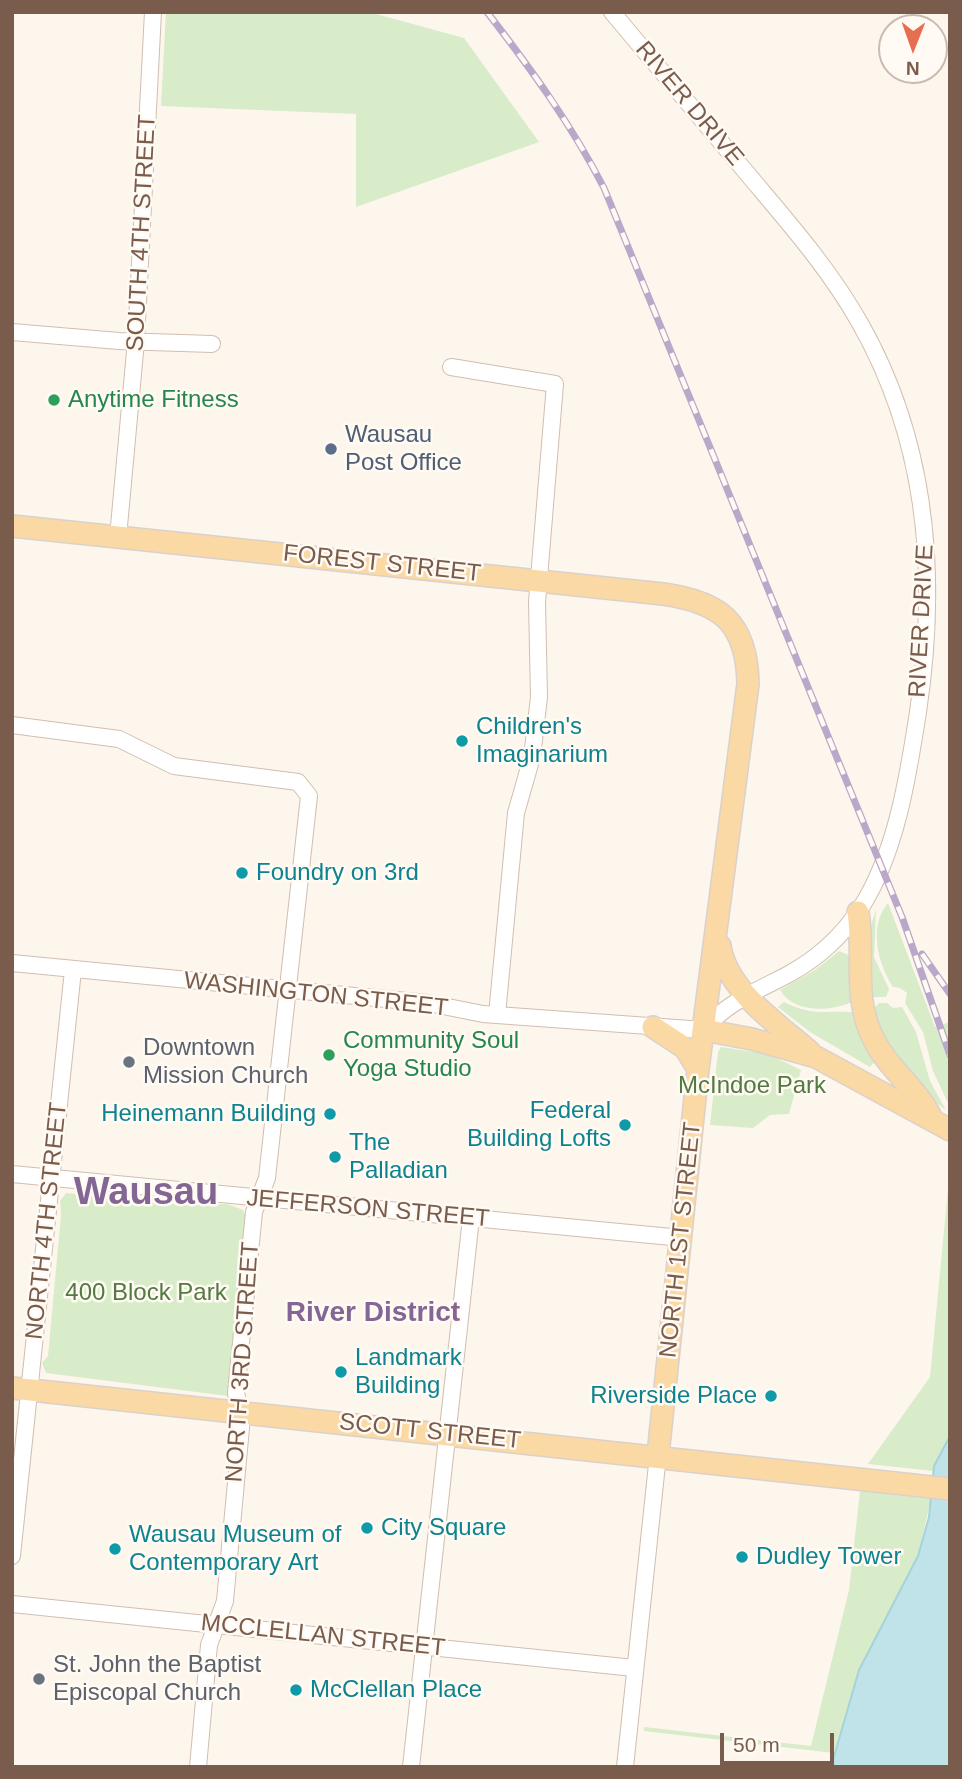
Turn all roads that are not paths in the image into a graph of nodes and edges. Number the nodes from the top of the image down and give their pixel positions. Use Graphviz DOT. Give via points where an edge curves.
graph roads {
  1 [pos="153,12"];
  2 [pos="612,12"];
  3 [pos="12,331"];
  4 [pos="136,341"];
  5 [pos="212,344"];
  6 [pos="452,367"];
  7 [pos="12,526"];
  8 [pos="118,537"];
  9 [pos="539,580"];
  10 [pos="737,633"];
  11 [pos="12,725"];
  12 [pos="858,912"];
  13 [pos="718,933"];
  14 [pos="12,963"];
  15 [pos="74,970"];
  16 [pos="287,989"];
  17 [pos="747,996"];
  18 [pos="497,1015"];
  19 [pos="653,1027"];
  20 [pos="704,1030"];
  21 [pos="816,1057"];
  22 [pos="698,1069"];
  23 [pos="941,1126"];
  24 [pos="12,1174"];
  25 [pos="51,1178"];
  26 [pos="257,1199"];
  27 [pos="471,1218"];
  28 [pos="681,1238"];
  29 [pos="21,1389"];
  30 [pos="241,1412"];
  31 [pos="449,1434"];
  32 [pos="658,1455"];
  33 [pos="950,1489"];
  34 [pos="12,1556"];
  35 [pos="12,1604"];
  36 [pos="215,1625"];
  37 [pos="425,1646"];
  38 [pos="634,1668"];
  39 [pos="198,1767"];
  40 [pos="411,1767"];
  41 [pos="625,1767"];
  1 -- 4 [label="street, SOUTH 4TH STREET"];
  2 -- 12 [label="street, RIVER DRIVE" via="830,276 877,354 907,435 927,545 923,673 897,811 881,867"];
  3 -- 4 [label="street"];
  4 -- 5 [label="street"];
  4 -- 8 [label="street, SOUTH 4TH STREET"];
  6 -- 9 [label="street" via="555,384"];
  7 -- 8 [label="main road, FOREST STREET"];
  8 -- 9 [label="main road, FOREST STREET"];
  9 -- 10 [label="main road, FOREST STREET" via="701,601 721,612"];
  9 -- 18 [label="street" via="538,697 532,757 516,813"];
  10 -- 13 [label="main road, NORTH 1ST STREET" via="746,656 747,684"];
  11 -- 16 [label="street, NORTH 3RD STREET" via="108,736 174,766 293,781 308,791"];
  12 -- 17 [label="street, RIVER DRIVE" via="815,957"];
  12 -- 23 [label="main road" via="859,991 867,1025 882,1054"];
  13 -- 17 [label="main road" via="725,966"];
  13 -- 20 [label="main road, NORTH 1ST STREET"];
  14 -- 15 [label="street, WASHINGTON STREET"];
  15 -- 16 [label="street, WASHINGTON STREET"];
  15 -- 25 [label="street, NORTH 4TH STREET"];
  16 -- 18 [label="street, WASHINGTON STREET"];
  16 -- 26 [label="street, NORTH 3RD STREET" via="267,1175"];
  17 -- 20 [label="street, RIVER DRIVE"];
  17 -- 21 [label="main road"];
  18 -- 19 [label="street, WASHINGTON STREET"];
  19 -- 20 [label="street, WASHINGTON STREET"];
  19 -- 22 [label="main road" via="688,1051"];
  20 -- 21 [label="main road"];
  20 -- 22 [label="main road, NORTH 1ST STREET"];
  21 -- 23 [label="main road"];
  22 -- 28 [label="main road, NORTH 1ST STREET"];
  24 -- 25 [label="street, JEFFERSON STREET"];
  25 -- 26 [label="street, JEFFERSON STREET"];
  25 -- 29 [label="street, NORTH 4TH STREET"];
  26 -- 27 [label="street, JEFFERSON STREET"];
  26 -- 30 [label="street, NORTH 3RD STREET" via="236,1390"];
  27 -- 28 [label="street, JEFFERSON STREET"];
  27 -- 31 [label="street"];
  28 -- 32 [label="main road, NORTH 1ST STREET"];
  29 -- 30 [label="main road, SCOTT STREET"];
  29 -- 34 [label="street, NORTH 4TH STREET"];
  30 -- 31 [label="main road, SCOTT STREET"];
  30 -- 36 [label="street, NORTH 3RD STREET" via="225,1601"];
  31 -- 32 [label="main road, SCOTT STREET"];
  31 -- 37 [label="street"];
  32 -- 33 [label="main road, SCOTT STREET"];
  32 -- 38 [label="street, NORTH 1ST STREET"];
  35 -- 36 [label="street, MCCLELLAN STREET"];
  36 -- 37 [label="street, MCCLELLAN STREET"];
  36 -- 39 [label="street, NORTH 3RD STREET" via="209,1645"];
  37 -- 38 [label="street, MCCLELLAN STREET"];
  37 -- 40 [label="street"];
  38 -- 41 [label="street, NORTH 1ST STREET"];
}
